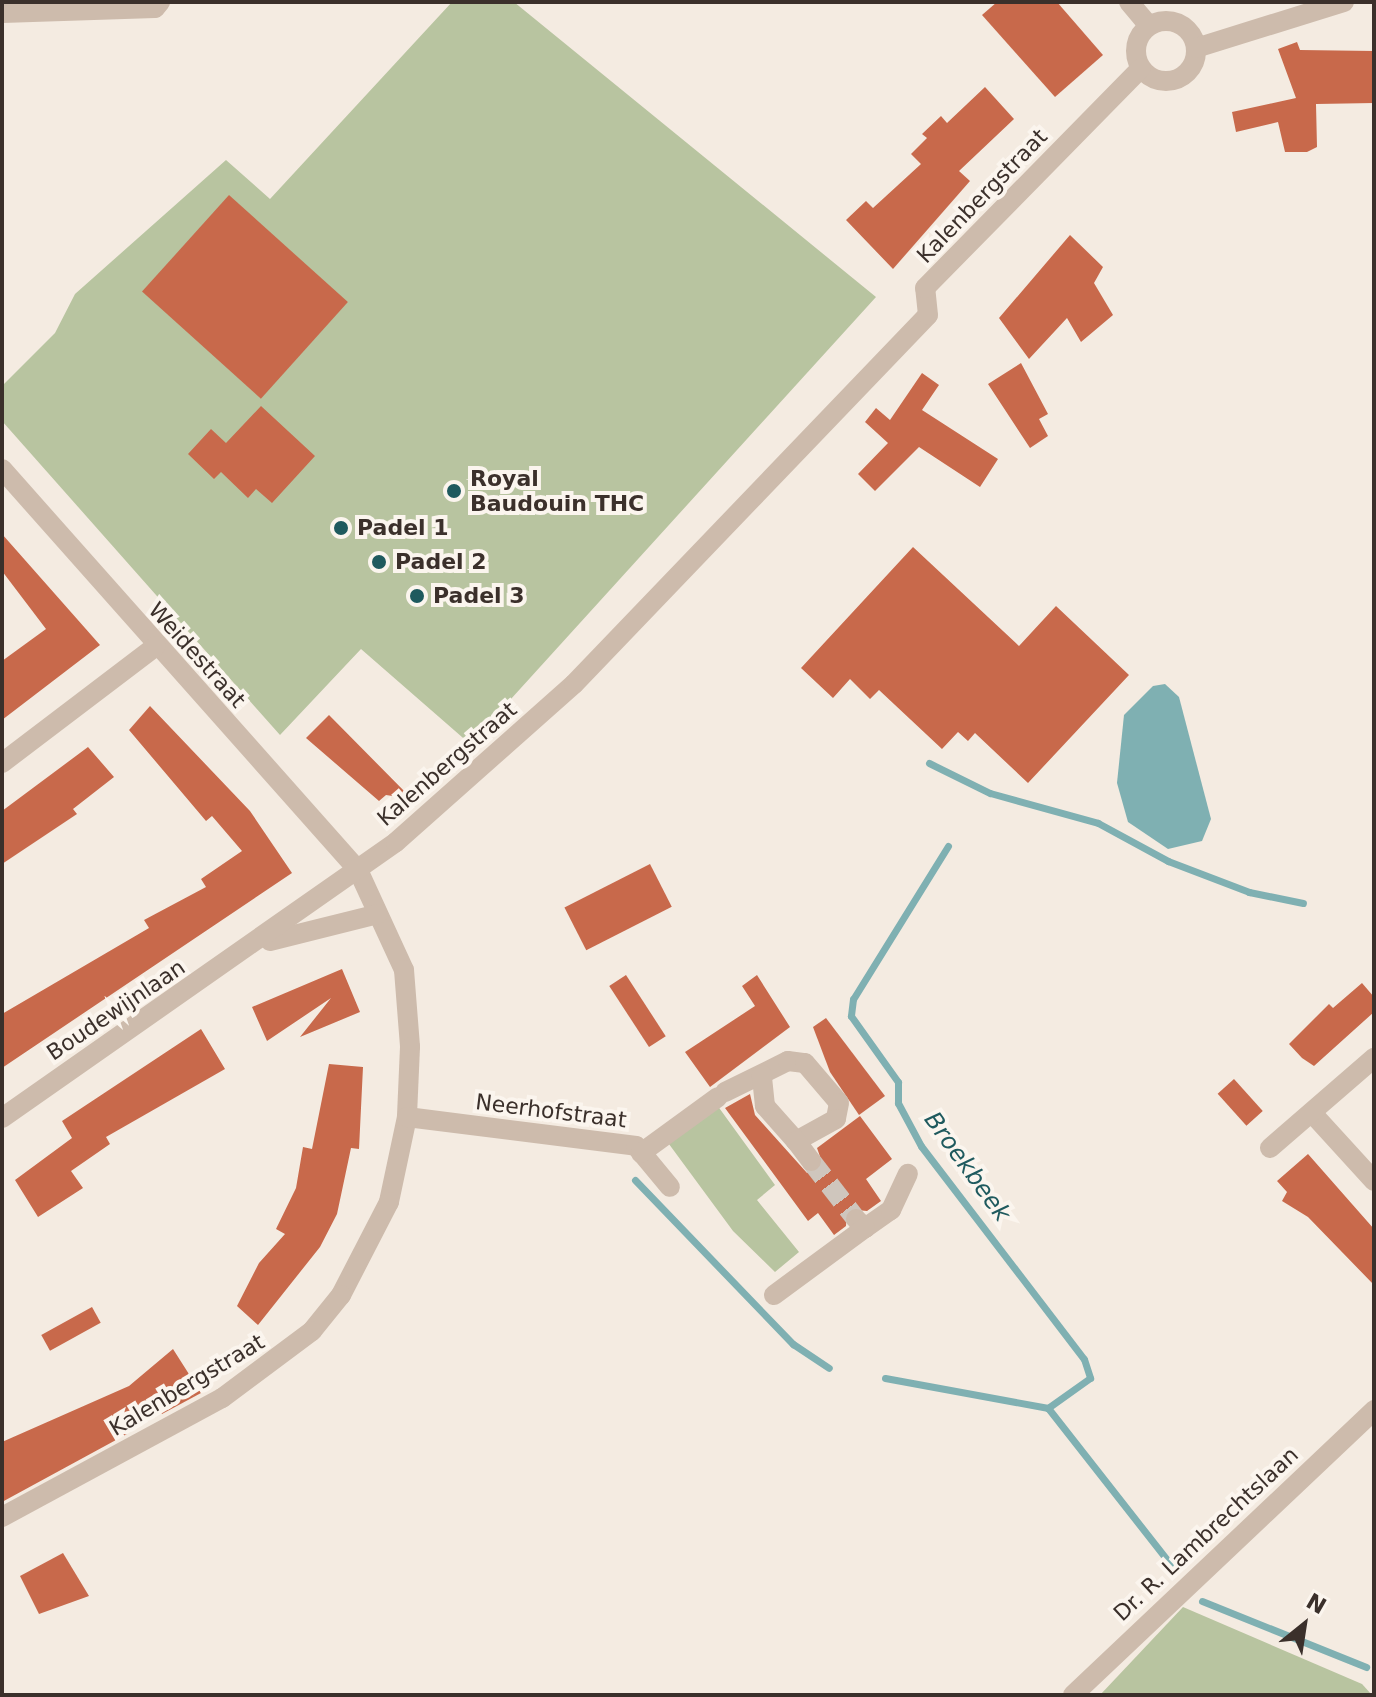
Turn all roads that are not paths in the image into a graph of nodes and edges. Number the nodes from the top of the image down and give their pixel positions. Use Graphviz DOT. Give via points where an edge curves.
graph roads {
  1 [pos="160,2"];
  2 [pos="1129,2"];
  3 [pos="1344,2"];
  4 [pos="2,13"];
  5 [pos="1149,26"];
  6 [pos="1196,48"];
  7 [pos="1141,68"];
  8 [pos="2,469"];
  9 [pos="156,646"];
  10 [pos="2,763"];
  11 [pos="358,870"];
  12 [pos="378,914"];
  13 [pos="259,943"];
  14 [pos="1374,1058"];
  15 [pos="762,1075"];
  16 [pos="1312,1113"];
  17 [pos="407,1117"];
  18 [pos="2,1118"];
  19 [pos="796,1141"];
  20 [pos="1270,1148"];
  21 [pos="641,1153"];
  22 [pos="811,1161"];
  23 [pos="908,1174"];
  24 [pos="1374,1181"];
  25 [pos="670,1187"];
  26 [pos="774,1295"];
  27 [pos="1374,1410"];
  28 [pos="2,1517"];
  29 [pos="1072,1694"];
  1 -- 4 [label="street" via="155,8"];
  2 -- 5 [label="street"];
  3 -- 6 [label="street"];
  5 -- 6 [label="street" via="1173,22"];
  5 -- 7 [label="street" via="1136,45"];
  6 -- 7 [label="street" via="1191,67 1176,79 1157,80"];
  7 -- 11 [label="street, Kalenbergstraat" via="925,288 928,315 585,672"];
  8 -- 9 [label="street, Weidestraat"];
  9 -- 10 [label="street"];
  9 -- 11 [label="street, Weidestraat"];
  11 -- 12 [label="street, Kalenbergstraat"];
  11 -- 13 [label="street, Boudewijnlaan"];
  12 -- 13 [label="street, Boudewijnlaan"];
  12 -- 17 [label="street, Kalenbergstraat" via="404,970"];
  13 -- 18 [label="street, Boudewijnlaan"];
  14 -- 16 [label="street"];
  15 -- 19 [label="street" via="765,1106"];
  15 -- 19 [label="street" via="788,1061 805,1063 839,1103 836,1119"];
  15 -- 21 [label="street" via="721,1095"];
  16 -- 20 [label="street"];
  16 -- 24 [label="street"];
  17 -- 21 [label="street, Neerhofstraat" via="636,1146"];
  17 -- 28 [label="street, Kalenbergstraat" via="381,1222 312,1331 222,1398"];
  19 -- 22 [label="street"];
  21 -- 25 [label="street, Neerhofstraat"];
  23 -- 26 [label="street" via="891,1210 861,1224"];
  27 -- 29 [label="street, Dr. R. Lambrechtslaan"];
}
